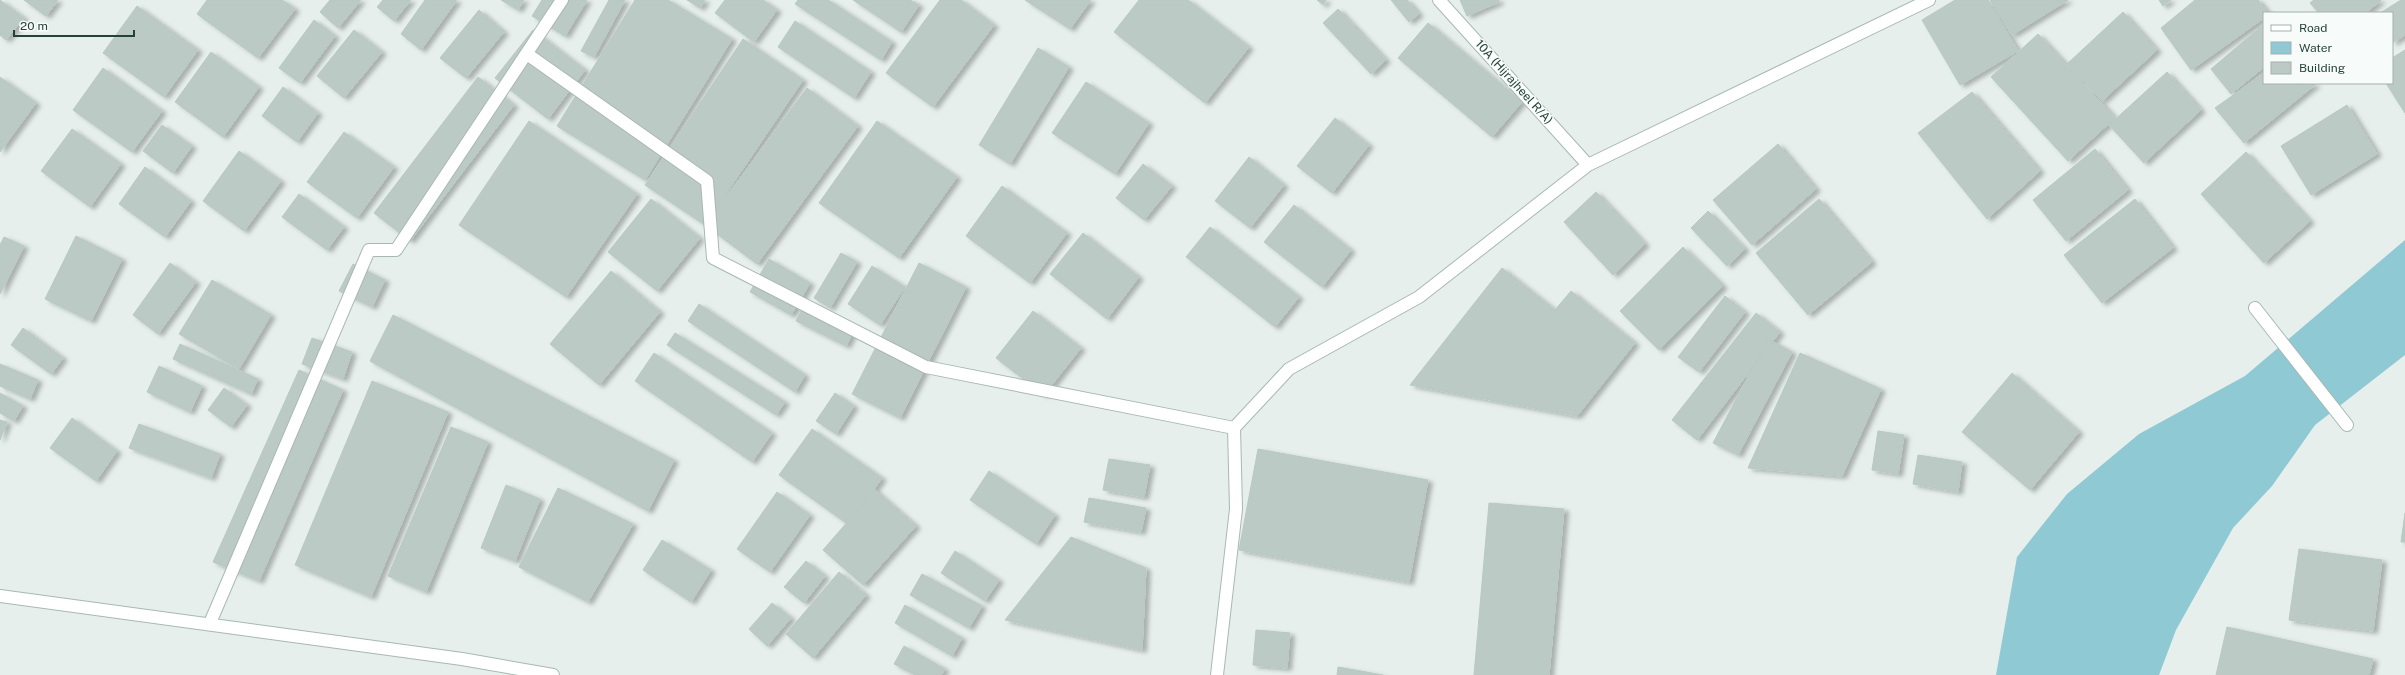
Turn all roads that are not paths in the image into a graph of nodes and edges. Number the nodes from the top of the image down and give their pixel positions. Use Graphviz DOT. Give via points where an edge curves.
graph roads {
  1 [pos="562,0"];
  2 [pos="1439,0"];
  3 [pos="1929,0"];
  4 [pos="526,54"];
  5 [pos="1588,165"];
  6 [pos="2255,308"];
  7 [pos="2347,425"];
  8 [pos="1234,428"];
  9 [pos="0,596"];
  10 [pos="210,623"];
  11 [pos="553,675"];
  12 [pos="1217,675"];
  1 -- 4 [label="street"];
  2 -- 5 [label="street, 10A (Hijrajheel R/A)"];
  3 -- 5 [label="street"];
  4 -- 8 [label="street" via="707,181 713,258 926,367"];
  4 -- 10 [label="street" via="396,250 369,250"];
  5 -- 8 [label="street" via="1419,297 1288,369"];
  6 -- 7 [label="street"];
  8 -- 12 [label="street" via="1236,509"];
  9 -- 10 [label="street"];
  10 -- 11 [label="street"];
}
